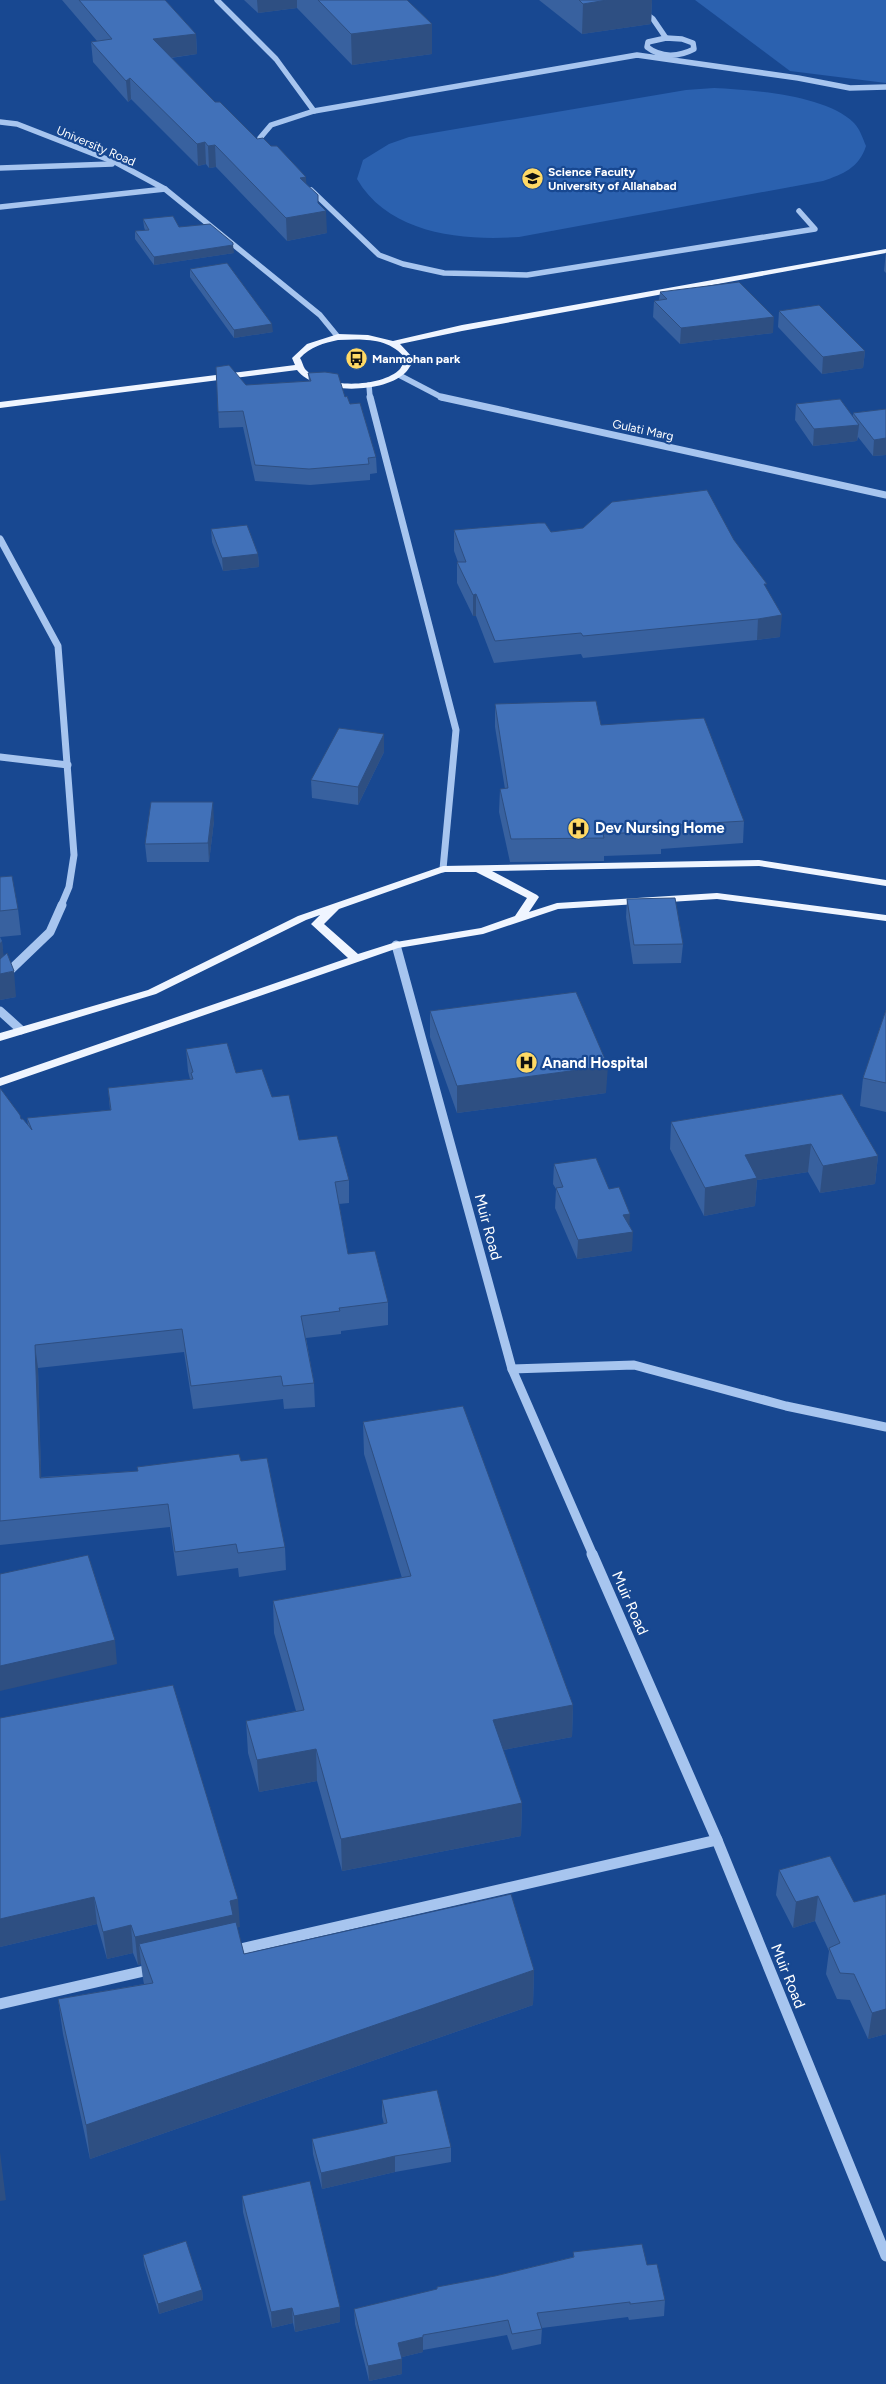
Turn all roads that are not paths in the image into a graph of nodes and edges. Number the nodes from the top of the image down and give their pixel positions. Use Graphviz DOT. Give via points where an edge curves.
graph roads {
  1 [pos="217,0"];
  2 [pos="628,0"];
  3 [pos="666,38"];
  4 [pos="886,87"];
  5 [pos="314,111"];
  6 [pos="0,122"];
  7 [pos="270,155"];
  8 [pos="118,163"];
  9 [pos="0,168"];
  10 [pos="303,183"];
  11 [pos="165,190"];
  12 [pos="0,207"];
  13 [pos="799,210"];
  14 [pos="886,250"];
  15 [pos="338,337"];
  16 [pos="394,343"];
  17 [pos="297,367"];
  18 [pos="399,375"];
  19 [pos="369,385"];
  20 [pos="0,405"];
  21 [pos="886,495"];
  22 [pos="0,540"];
  23 [pos="0,757"];
  24 [pos="68,765"];
  25 [pos="476,868"];
  26 [pos="443,869"];
  27 [pos="886,883"];
  28 [pos="338,905"];
  29 [pos="886,918"];
  30 [pos="519,919"];
  31 [pos="396,945"];
  32 [pos="356,959"];
  33 [pos="0,980"];
  34 [pos="0,1011"];
  35 [pos="21,1030"];
  36 [pos="0,1037"];
  37 [pos="0,1082"];
  38 [pos="512,1369"];
  39 [pos="886,1427"];
  40 [pos="717,1840"];
  41 [pos="223,1953"];
  42 [pos="165,1966"];
  43 [pos="0,2004"];
  44 [pos="886,2256"];
  1 -- 5 [label="street" via="276,59"];
  2 -- 3 [label="street" via="653,19"];
  3 -- 3 [label="street" via="648,42 647,48 668,55 684,54 694,49 688,41"];
  4 -- 5 [label="street" via="850,88 637,55"];
  5 -- 7 [label="street" via="271,125 260,138"];
  6 -- 8 [label="street, University Road" via="17,124"];
  8 -- 9 [label="street"];
  8 -- 11 [label="street, University Road"];
  10 -- 13 [label="street" via="379,255 444,273 527,275 815,229"];
  11 -- 12 [label="street"];
  11 -- 15 [label="street, University Road" via="320,315"];
  14 -- 16 [label="main road"];
  15 -- 16 [label="main road" via="368,336"];
  15 -- 17 [label="main road" via="303,348 296,358"];
  16 -- 18 [label="main road" via="410,358 408,367"];
  17 -- 19 [label="main road" via="307,376 324,383"];
  17 -- 20 [label="main road"];
  18 -- 19 [label="main road"];
  18 -- 21 [label="street, Gulati Marg" via="445,398"];
  19 -- 26 [label="street" via="371,405 456,730"];
  22 -- 24 [label="street" via="58,646"];
  23 -- 24 [label="street"];
  24 -- 33 [label="street" via="74,855 69,887 50,932"];
  25 -- 26 [label="main road"];
  25 -- 27 [label="main road" via="759,863"];
  25 -- 30 [label="main road" via="533,898"];
  26 -- 28 [label="main road"];
  28 -- 32 [label="main road" via="317,924"];
  28 -- 35 [label="main road" via="302,918 152,992"];
  29 -- 30 [label="main road" via="717,896 557,906"];
  30 -- 31 [label="main road" via="483,931"];
  31 -- 32 [label="main road"];
  31 -- 38 [label="street, Muir Road"];
  32 -- 37 [label="main road"];
  34 -- 35 [label="street"];
  35 -- 36 [label="main road"];
  38 -- 39 [label="street" via="634,1365 786,1406"];
  38 -- 40 [label="street, Muir Road"];
  40 -- 41 [label="street"];
  40 -- 44 [label="street, Muir Road"];
  42 -- 43 [label="street"];
}
